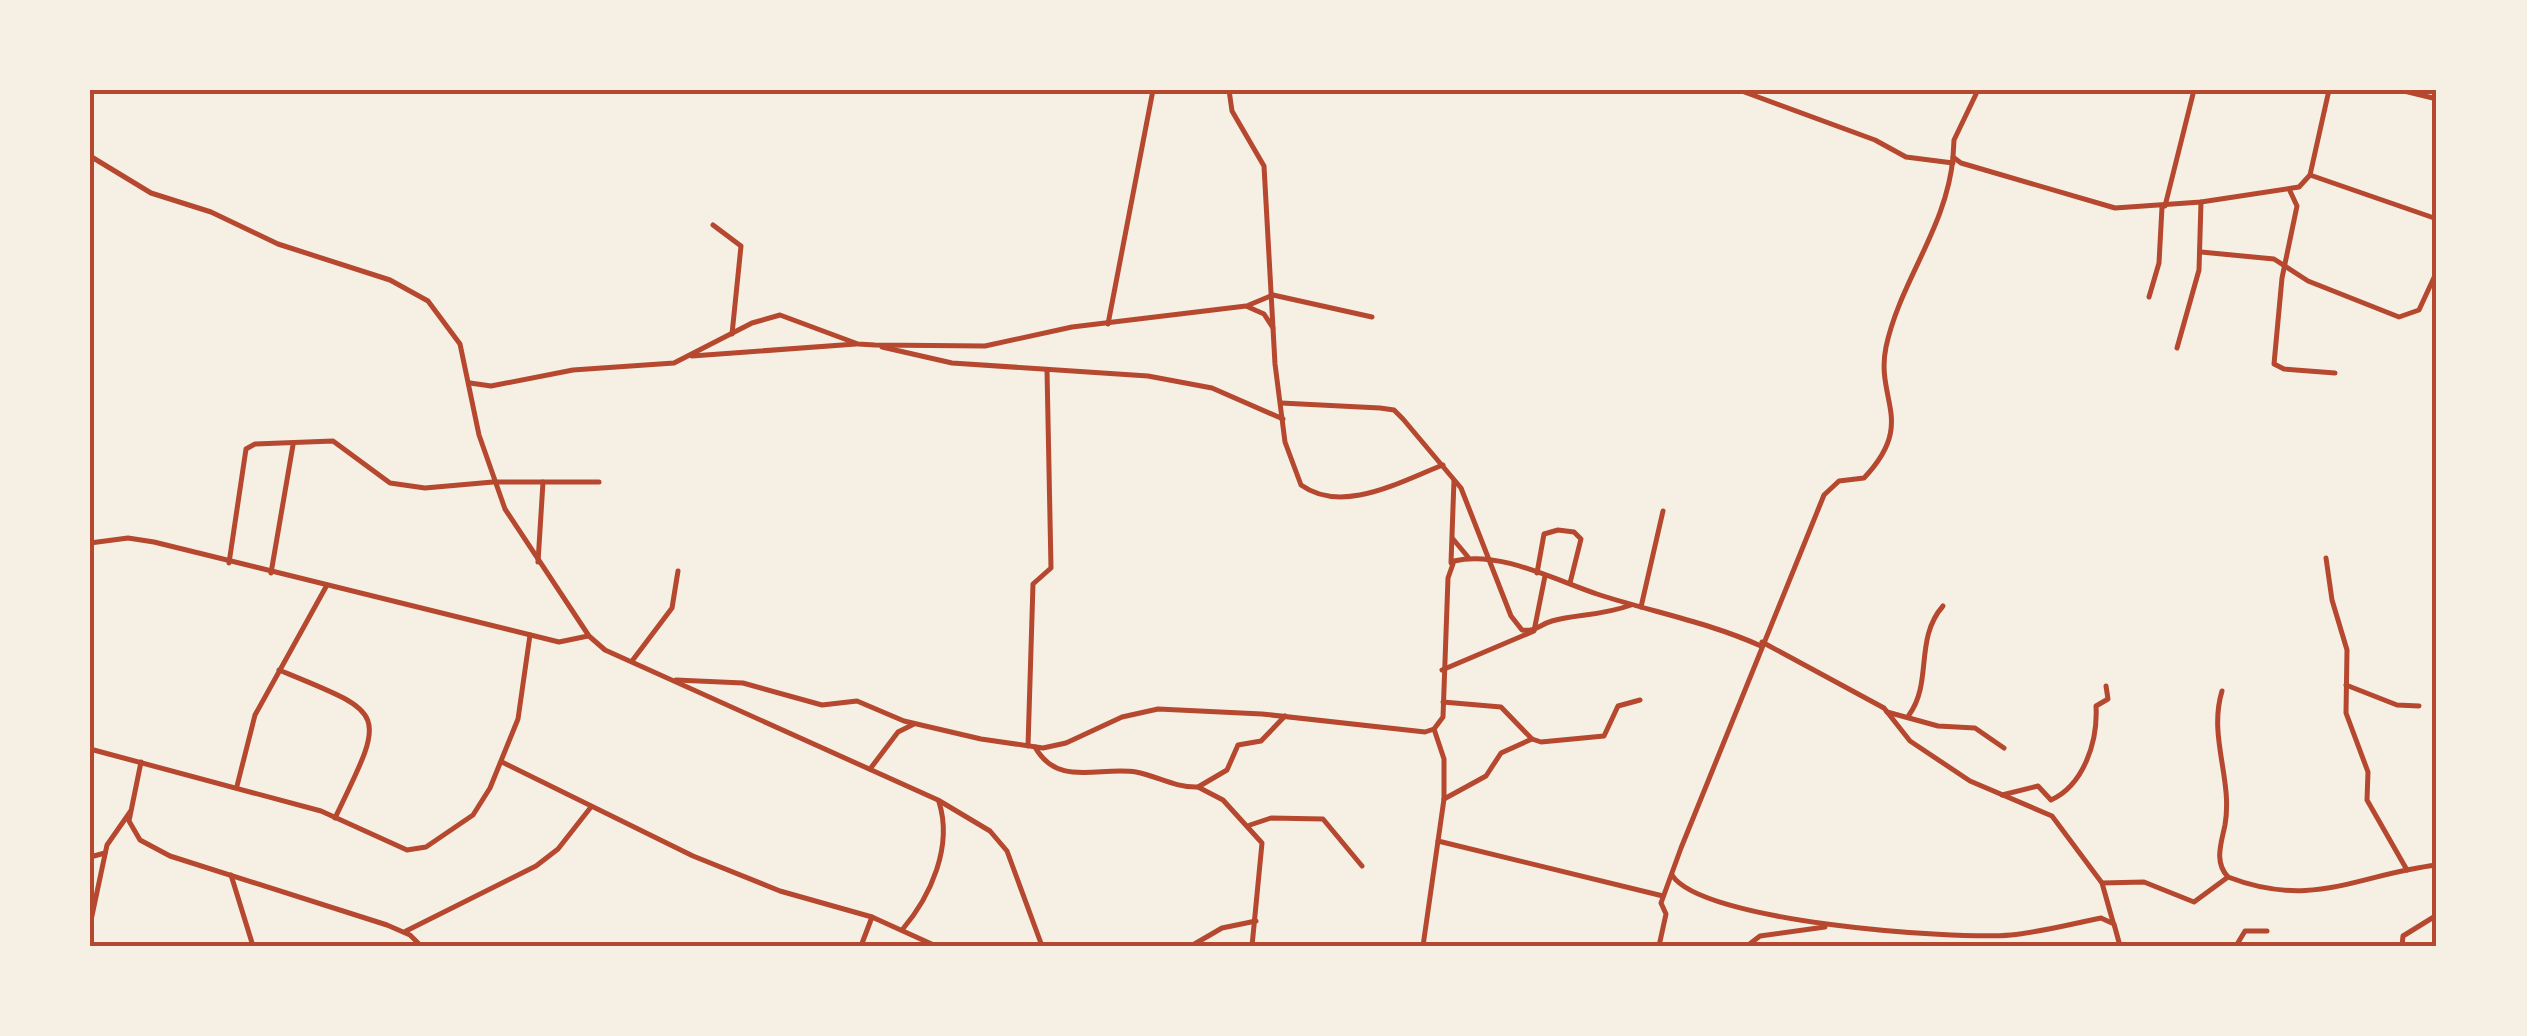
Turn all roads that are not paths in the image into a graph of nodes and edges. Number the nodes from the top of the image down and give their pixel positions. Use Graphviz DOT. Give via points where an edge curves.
graph roads {
  1 [pos="1153,90"];
  2 [pos="1229,90"];
  3 [pos="1739,90"];
  4 [pos="1978,90"];
  5 [pos="2194,90"];
  6 [pos="2329,90"];
  7 [pos="2400,90"];
  8 [pos="2437,99"];
  9 [pos="90,156"];
  10 [pos="1953,160"];
  11 [pos="2310,175"];
  12 [pos="2290,192"];
  13 [pos="2201,202"];
  14 [pos="2164,206"];
  15 [pos="2437,219"];
  16 [pos="712,225"];
  17 [pos="2201,252"];
  18 [pos="2286,267"];
  19 [pos="2437,272"];
  20 [pos="1273,294"];
  21 [pos="2148,297"];
  22 [pos="1246,306"];
  23 [pos="1372,317"];
  24 [pos="1108,324"];
  25 [pos="1273,328"];
  26 [pos="732,334"];
  27 [pos="858,344"];
  28 [pos="874,345"];
  29 [pos="2177,348"];
  30 [pos="689,356"];
  31 [pos="1047,370"];
  32 [pos="2335,373"];
  33 [pos="470,383"];
  34 [pos="490,386"];
  35 [pos="474,396"];
  36 [pos="1280,403"];
  37 [pos="1283,419"];
  38 [pos="293,445"];
  39 [pos="1443,464"];
  40 [pos="1454,476"];
  41 [pos="493,482"];
  42 [pos="543,482"];
  43 [pos="599,482"];
  44 [pos="1663,510"];
  45 [pos="1452,536"];
  46 [pos="90,543"];
  47 [pos="2326,558"];
  48 [pos="1472,560"];
  49 [pos="538,562"];
  50 [pos="1493,562"];
  51 [pos="228,563"];
  52 [pos="1452,566"];
  53 [pos="678,571"];
  54 [pos="271,573"];
  55 [pos="1541,574"];
  56 [pos="1570,584"];
  57 [pos="327,585"];
  58 [pos="1637,606"];
  59 [pos="1943,606"];
  60 [pos="1534,632"];
  61 [pos="530,635"];
  62 [pos="589,636"];
  63 [pos="1762,644"];
  64 [pos="632,661"];
  65 [pos="279,670"];
  66 [pos="1442,670"];
  67 [pos="673,680"];
  68 [pos="2346,685"];
  69 [pos="2106,686"];
  70 [pos="2222,691"];
  71 [pos="1640,700"];
  72 [pos="1442,702"];
  73 [pos="2419,706"];
  74 [pos="1887,712"];
  75 [pos="1909,715"];
  76 [pos="1284,716"];
  77 [pos="916,723"];
  78 [pos="1434,729"];
  79 [pos="1532,739"];
  80 [pos="1031,747"];
  81 [pos="2004,748"];
  82 [pos="90,749"];
  83 [pos="141,762"];
  84 [pos="502,762"];
  85 [pos="870,769"];
  86 [pos="237,786"];
  87 [pos="1198,787"];
  88 [pos="2002,795"];
  89 [pos="1444,799"];
  90 [pos="938,800"];
  91 [pos="591,807"];
  92 [pos="130,811"];
  93 [pos="336,818"];
  94 [pos="1250,825"];
  95 [pos="1438,841"];
  96 [pos="105,854"];
  97 [pos="90,857"];
  98 [pos="1362,866"];
  99 [pos="2437,866"];
  100 [pos="2407,870"];
  101 [pos="231,875"];
  102 [pos="1672,875"];
  103 [pos="2228,877"];
  104 [pos="2102,882"];
  105 [pos="1664,896"];
  106 [pos="2437,915"];
  107 [pos="872,917"];
  108 [pos="1256,921"];
  109 [pos="90,924"];
  110 [pos="2114,924"];
  111 [pos="1831,926"];
  112 [pos="901,931"];
  113 [pos="2267,931"];
  114 [pos="404,932"];
  115 [pos="2403,936"];
  116 [pos="419,945"];
  117 [pos="253,946"];
  118 [pos="861,946"];
  119 [pos="936,946"];
  120 [pos="1042,946"];
  121 [pos="1191,946"];
  122 [pos="1252,946"];
  123 [pos="1424,946"];
  124 [pos="1659,946"];
  125 [pos="1746,946"];
  126 [pos="2120,946"];
  127 [pos="2236,946"];
  128 [pos="2393,946"];
  129 [pos="2402,946"];
  1 -- 24 [label="street"];
  2 -- 20 [label="street" via="1232,111 1264,166"];
  3 -- 10 [label="street" via="1906,156"];
  4 -- 10 [label="street" via="1954,140"];
  5 -- 14 [label="street"];
  6 -- 11 [label="street"];
  7 -- 8 [label="street"];
  9 -- 33 [label="street" via="151,193 414,291 454,331"];
  10 -- 14 [label="street" via="2115,208"];
  10 -- 63 [label="street" via="1942,215 1888,340 1888,442 1864,478 1839,480 1824,496"];
  11 -- 12 [label="street"];
  11 -- 15 [label="street"];
  12 -- 13 [label="street"];
  12 -- 18 [label="street" via="2298,206"];
  13 -- 14 [label="street"];
  13 -- 17 [label="street"];
  14 -- 21 [label="street"];
  16 -- 26 [label="street" via="741,246"];
  17 -- 18 [label="street" via="2264,256"];
  17 -- 29 [label="street"];
  18 -- 19 [label="street" via="2404,318 2419,310"];
  18 -- 32 [label="street" via="2274,364"];
  20 -- 22 [label="street"];
  20 -- 23 [label="street"];
  20 -- 25 [label="street"];
  22 -- 24 [label="street"];
  22 -- 25 [label="street" via="1264,314"];
  24 -- 28 [label="street" via="985,346"];
  25 -- 36 [label="street"];
  26 -- 27 [label="street" via="787,314"];
  26 -- 30 [label="street"];
  27 -- 28 [label="street"];
  27 -- 30 [label="street"];
  28 -- 31 [label="street" via="952,363"];
  30 -- 34 [label="street"];
  31 -- 37 [label="street" via="1212,388"];
  31 -- 80 [label="street" via="1051,568 1033,584"];
  33 -- 34 [label="street"];
  33 -- 35 [label="street"];
  34 -- 35 [label="street"];
  35 -- 41 [label="street"];
  36 -- 37 [label="street"];
  36 -- 39 [label="street" via="1394,410"];
  37 -- 39 [label="street" via="1302,485 1331,499"];
  38 -- 41 [label="street" via="334,441 390,483 425,488"];
  38 -- 51 [label="street" via="255,444 246,450"];
  38 -- 54 [label="street"];
  39 -- 40 [label="street"];
  40 -- 45 [label="street"];
  40 -- 50 [label="street"];
  41 -- 42 [label="street"];
  41 -- 49 [label="street"];
  42 -- 43 [label="street"];
  42 -- 49 [label="street"];
  44 -- 58 [label="street"];
  45 -- 48 [label="street"];
  45 -- 52 [label="street"];
  46 -- 51 [label="street" via="128,538"];
  47 -- 68 [label="street" via="2348,650"];
  48 -- 50 [label="street"];
  48 -- 52 [label="street"];
  49 -- 62 [label="street"];
  50 -- 55 [label="street"];
  50 -- 60 [label="street" via="1514,622"];
  51 -- 54 [label="street"];
  52 -- 66 [label="street"];
  53 -- 64 [label="street" via="672,608"];
  54 -- 57 [label="street"];
  55 -- 56 [label="street"];
  55 -- 56 [label="street" via="1544,534 1574,532 1581,539"];
  55 -- 60 [label="street"];
  56 -- 58 [label="street"];
  57 -- 61 [label="street"];
  57 -- 65 [label="street"];
  58 -- 60 [label="street" via="1556,620"];
  58 -- 63 [label="street"];
  59 -- 75 [label="street" via="1927,628"];
  60 -- 66 [label="street"];
  61 -- 62 [label="street" via="559,642"];
  61 -- 84 [label="street" via="518,719"];
  62 -- 64 [label="street"];
  63 -- 74 [label="street"];
  63 -- 102 [label="street"];
  64 -- 67 [label="street"];
  65 -- 86 [label="street" via="248,733"];
  65 -- 93 [label="street" via="366,712 370,740"];
  66 -- 72 [label="street"];
  67 -- 77 [label="street" via="743,683 822,705 857,700"];
  67 -- 85 [label="street"];
  68 -- 73 [label="street" via="2397,705"];
  68 -- 100 [label="street" via="2350,726 2366,760 2367,800"];
  69 -- 88 [label="street" via="2108,699 2096,706 2092,742 2072,787 2051,800 2038,786"];
  70 -- 103 [label="street" via="2216,730 2228,806 2219,858"];
  71 -- 79 [label="street" via="1618,706 1604,736"];
  72 -- 78 [label="street"];
  72 -- 79 [label="street" via="1501,707"];
  74 -- 75 [label="street"];
  74 -- 88 [label="street" via="1938,762"];
  75 -- 81 [label="street" via="1938,726 1975,728"];
  76 -- 78 [label="street"];
  76 -- 80 [label="street" via="1158,709 1066,743"];
  76 -- 87 [label="street" via="1262,742 1238,744 1227,770"];
  77 -- 80 [label="street"];
  77 -- 85 [label="street" via="898,732"];
  78 -- 89 [label="street" via="1444,759"];
  79 -- 89 [label="street" via="1501,753 1486,776"];
  80 -- 87 [label="street" via="1066,773 1138,773"];
  82 -- 83 [label="street"];
  83 -- 86 [label="street"];
  83 -- 92 [label="street"];
  84 -- 91 [label="street"];
  84 -- 93 [label="street" via="473,815 426,847 406,850"];
  85 -- 90 [label="street"];
  86 -- 93 [label="street"];
  87 -- 94 [label="street"];
  88 -- 104 [label="street" via="2052,816"];
  89 -- 95 [label="street"];
  90 -- 112 [label="street" via="944,849"];
  90 -- 120 [label="street" via="990,831 1007,852"];
  91 -- 107 [label="street" via="780,892"];
  91 -- 114 [label="street" via="536,866"];
  92 -- 96 [label="street"];
  92 -- 101 [label="street" via="130,829 140,840"];
  94 -- 98 [label="street" via="1323,818"];
  94 -- 108 [label="street" via="1262,843"];
  95 -- 105 [label="street"];
  95 -- 123 [label="street"];
  96 -- 97 [label="street"];
  96 -- 109 [label="street"];
  99 -- 100 [label="street"];
  100 -- 103 [label="street" via="2312,891"];
  101 -- 114 [label="street"];
  101 -- 117 [label="street"];
  102 -- 105 [label="street"];
  102 -- 111 [label="street" via="1690,893"];
  103 -- 104 [label="street" via="2194,902 2160,886"];
  104 -- 110 [label="street"];
  105 -- 124 [label="street"];
  106 -- 115 [label="street"];
  107 -- 112 [label="street"];
  107 -- 118 [label="street"];
  108 -- 121 [label="street" via="1222,928"];
  108 -- 122 [label="street"];
  110 -- 111 [label="street" via="2101,918 1997,935"];
  110 -- 126 [label="street"];
  111 -- 125 [label="street" via="1760,936"];
  112 -- 119 [label="street"];
  113 -- 127 [label="street" via="2245,932"];
  114 -- 116 [label="street"];
  115 -- 128 [label="street"];
  115 -- 129 [label="street"];
}
